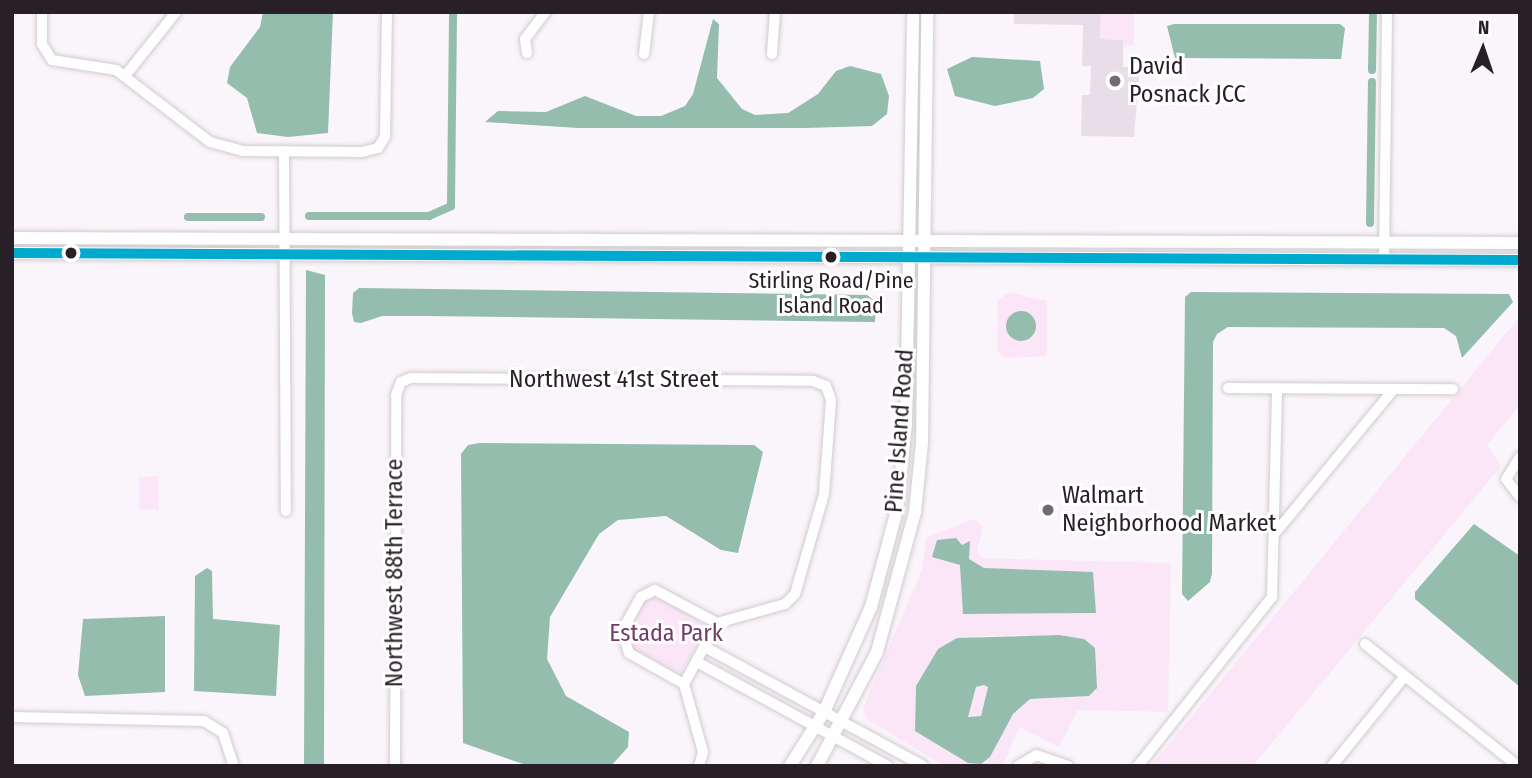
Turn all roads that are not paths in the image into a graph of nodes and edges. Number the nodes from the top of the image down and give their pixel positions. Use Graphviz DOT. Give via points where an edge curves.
graph roads {
  1 [pos="42,12"];
  2 [pos="176,12"];
  3 [pos="387,12"];
  4 [pos="545,12"];
  5 [pos="649,12"];
  6 [pos="775,12"];
  7 [pos="913,12"];
  8 [pos="927,12"];
  9 [pos="1387,12"];
  10 [pos="527,53"];
  11 [pos="644,54"];
  12 [pos="772,54"];
  13 [pos="125,76"];
  14 [pos="284,151"];
  15 [pos="12,238"];
  16 [pos="284,238"];
  17 [pos="157,239"];
  18 [pos="616,239"];
  19 [pos="909,241"];
  20 [pos="926,242"];
  21 [pos="1163,243"];
  22 [pos="1520,243"];
  23 [pos="1385,244"];
  24 [pos="12,253"];
  25 [pos="161,253"];
  26 [pos="285,253"];
  27 [pos="617,256"];
  28 [pos="908,260"];
  29 [pos="926,260"];
  30 [pos="1164,260"];
  31 [pos="1384,260"];
  32 [pos="1520,260"];
  33 [pos="398,380"];
  34 [pos="1228,388"];
  35 [pos="1277,388"];
  36 [pos="1394,389"];
  37 [pos="1453,389"];
  38 [pos="1520,457"];
  39 [pos="1520,497"];
  40 [pos="286,511"];
  41 [pos="1275,532"];
  42 [pos="717,623"];
  43 [pos="1364,644"];
  44 [pos="705,648"];
  45 [pos="697,662"];
  46 [pos="1404,677"];
  47 [pos="684,684"];
  48 [pos="824,712"];
  49 [pos="12,717"];
  50 [pos="842,723"];
  51 [pos="814,728"];
  52 [pos="834,739"];
  53 [pos="1054,758"];
  54 [pos="886,765"];
  55 [pos="234,766"];
  56 [pos="395,766"];
  57 [pos="699,766"];
  58 [pos="790,766"];
  59 [pos="817,766"];
  60 [pos="923,766"];
  61 [pos="1018,766"];
  62 [pos="1033,766"];
  63 [pos="1068,766"];
  64 [pos="1138,766"];
  65 [pos="1332,766"];
  66 [pos="1518,766"];
  1 -- 13 [label="street" via="42,44 52,60 107,66"];
  2 -- 13 [label="street"];
  3 -- 14 [label="street" via="386,131 378,148"];
  4 -- 10 [label="street" via="525,39"];
  5 -- 11 [label="street"];
  6 -- 12 [label="street"];
  7 -- 19 [label="main road, Pine Island Road"];
  8 -- 20 [label="main road, Pine Island Road"];
  9 -- 23 [label="street"];
  13 -- 14 [label="street" via="210,142 243,151"];
  14 -- 16 [label="street"];
  15 -- 17 [label="main road"];
  16 -- 17 [label="main road"];
  16 -- 18 [label="main road"];
  16 -- 26 [label="street"];
  17 -- 25 [label="main road"];
  18 -- 19 [label="main road"];
  18 -- 27 [label="main road"];
  19 -- 20 [label="main road"];
  19 -- 28 [label="main road, Pine Island Road"];
  20 -- 21 [label="main road"];
  20 -- 29 [label="main road, Pine Island Road"];
  21 -- 23 [label="main road"];
  21 -- 30 [label="main road"];
  22 -- 23 [label="main road"];
  23 -- 31 [label="street"];
  24 -- 25 [label="main road"];
  25 -- 26 [label="main road"];
  26 -- 27 [label="main road"];
  26 -- 40 [label="street"];
  27 -- 28 [label="main road"];
  28 -- 29 [label="main road"];
  28 -- 48 [label="main road, Pine Island Road" via="906,424 897,510 872,607"];
  29 -- 30 [label="main road"];
  29 -- 50 [label="main road, Pine Island Road" via="915,512 883,635"];
  30 -- 31 [label="main road"];
  31 -- 32 [label="main road"];
  33 -- 42 [label="street, Northwest 41st Street" via="829,384 824,494 796,594 785,604"];
  33 -- 56 [label="street, Northwest 88th Terrace"];
  34 -- 35 [label="street"];
  35 -- 36 [label="street"];
  35 -- 41 [label="street"];
  36 -- 37 [label="street"];
  36 -- 41 [label="street"];
  38 -- 39 [label="street" via="1506,479"];
  41 -- 64 [label="street" via="1268,607"];
  42 -- 44 [label="street"];
  42 -- 47 [label="street" via="650,587 622,631 618,644"];
  43 -- 46 [label="street"];
  44 -- 45 [label="street"];
  44 -- 48 [label="street"];
  45 -- 47 [label="street"];
  45 -- 51 [label="street"];
  46 -- 65 [label="street"];
  46 -- 66 [label="street"];
  47 -- 57 [label="street" via="704,755"];
  48 -- 50 [label="street"];
  48 -- 51 [label="main road, Pine Island Road"];
  49 -- 55 [label="street" via="194,719 220,730"];
  50 -- 52 [label="main road, Pine Island Road"];
  50 -- 60 [label="street"];
  51 -- 52 [label="street"];
  51 -- 58 [label="main road, Pine Island Road"];
  52 -- 54 [label="street"];
  52 -- 59 [label="main road, Pine Island Road"];
  53 -- 61 [label="street" via="1036,755"];
  53 -- 62 [label="street"];
  53 -- 63 [label="street"];
}
